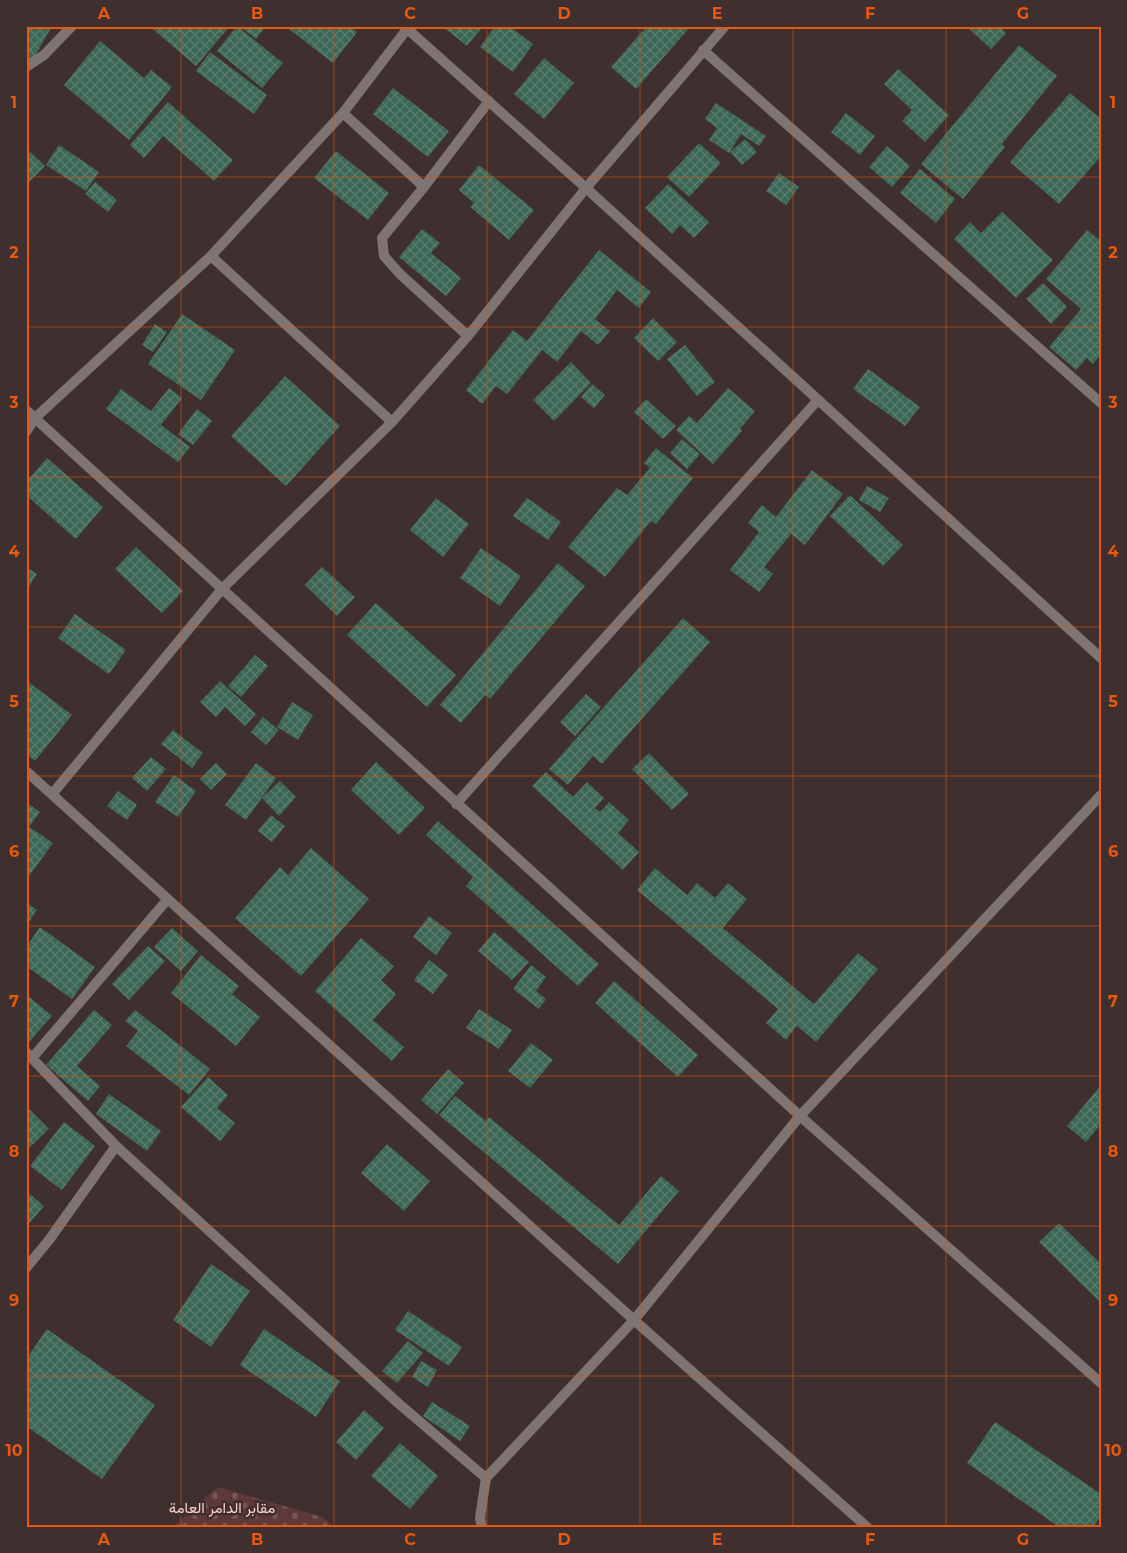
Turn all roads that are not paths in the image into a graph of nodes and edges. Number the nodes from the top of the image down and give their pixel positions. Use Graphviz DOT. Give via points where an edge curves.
graph roads {
  1 [pos="72,26"];
  2 [pos="725,26"];
  3 [pos="405,28"];
  4 [pos="703,50"];
  5 [pos="26,67"];
  6 [pos="488,101"];
  7 [pos="343,113"];
  8 [pos="424,188"];
  9 [pos="586,188"];
  10 [pos="211,256"];
  11 [pos="468,336"];
  12 [pos="817,401"];
  13 [pos="1101,403"];
  14 [pos="26,410"];
  15 [pos="34,418"];
  16 [pos="392,422"];
  17 [pos="26,432"];
  18 [pos="222,589"];
  19 [pos="1101,658"];
  20 [pos="26,771"];
  21 [pos="53,793"];
  22 [pos="1101,794"];
  23 [pos="456,804"];
  24 [pos="167,900"];
  25 [pos="29,1055"];
  26 [pos="800,1116"];
  27 [pos="116,1146"];
  28 [pos="26,1268"];
  29 [pos="634,1320"];
  30 [pos="1101,1383"];
  31 [pos="486,1478"];
  32 [pos="482,1527"];
  33 [pos="867,1527"];
  1 -- 5 [label="street" via="44,55"];
  2 -- 4 [label="street"];
  3 -- 6 [label="street"];
  3 -- 7 [label="street"];
  4 -- 9 [label="street"];
  4 -- 13 [label="street"];
  6 -- 8 [label="street"];
  6 -- 9 [label="street"];
  7 -- 8 [label="street"];
  7 -- 10 [label="street"];
  8 -- 11 [label="street" via="382,238 384,256"];
  9 -- 11 [label="street"];
  9 -- 12 [label="street"];
  10 -- 15 [label="street"];
  10 -- 16 [label="street"];
  11 -- 16 [label="street"];
  12 -- 19 [label="street"];
  12 -- 23 [label="street"];
  14 -- 15 [label="street"];
  15 -- 17 [label="street"];
  15 -- 18 [label="street"];
  16 -- 18 [label="street"];
  18 -- 21 [label="street"];
  18 -- 23 [label="street"];
  20 -- 21 [label="street"];
  21 -- 24 [label="street"];
  22 -- 26 [label="street"];
  23 -- 26 [label="street"];
  24 -- 25 [label="street"];
  24 -- 29 [label="street"];
  25 -- 27 [label="street"];
  26 -- 29 [label="street"];
  26 -- 30 [label="street"];
  27 -- 28 [label="street"];
  27 -- 31 [label="street" via="398,1403"];
  29 -- 31 [label="street"];
  29 -- 33 [label="street"];
  31 -- 32 [label="street" via="480,1518"];
}
